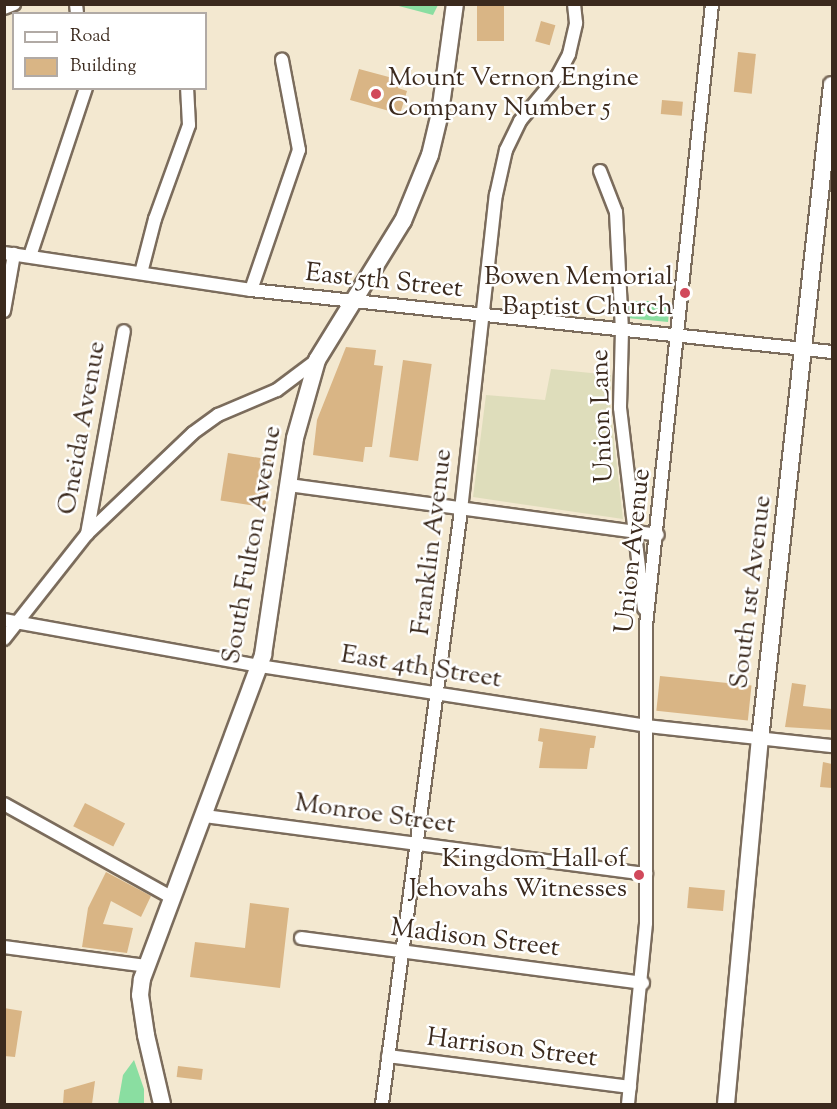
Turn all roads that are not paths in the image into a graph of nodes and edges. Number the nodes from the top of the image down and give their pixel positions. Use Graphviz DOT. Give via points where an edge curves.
graph roads {
  1 [pos="14,4"];
  2 [pos="455,4"];
  3 [pos="574,4"];
  4 [pos="712,4"];
  5 [pos="4,8"];
  6 [pos="282,60"];
  7 [pos="832,85"];
  8 [pos="85,90"];
  9 [pos="188,90"];
  10 [pos="600,171"];
  11 [pos="9,253"];
  12 [pos="30,256"];
  13 [pos="141,273"];
  14 [pos="250,290"];
  15 [pos="352,301"];
  16 [pos="4,311"];
  17 [pos="483,316"];
  18 [pos="622,330"];
  19 [pos="124,331"];
  20 [pos="679,337"];
  21 [pos="803,349"];
  22 [pos="832,352"];
  23 [pos="317,360"];
  24 [pos="289,484"];
  25 [pos="461,510"];
  26 [pos="632,532"];
  27 [pos="87,534"];
  28 [pos="658,535"];
  29 [pos="10,621"];
  30 [pos="646,626"];
  31 [pos="4,639"];
  32 [pos="260,666"];
  33 [pos="436,694"];
  34 [pos="647,726"];
  35 [pos="760,738"];
  36 [pos="832,746"];
  37 [pos="4,804"];
  38 [pos="205,816"];
  39 [pos="416,843"];
  40 [pos="646,874"];
  41 [pos="171,897"];
  42 [pos="301,938"];
  43 [pos="4,947"];
  44 [pos="402,952"];
  45 [pos="146,966"];
  46 [pos="643,984"];
  47 [pos="388,1056"];
  48 [pos="630,1087"];
  49 [pos="162,1104"];
  50 [pos="382,1104"];
  51 [pos="628,1104"];
  52 [pos="726,1104"];
  1 -- 5 [label="street"];
  2 -- 15 [label="main road, South Fulton Avenue" via="440,113 424,171 399,228"];
  3 -- 17 [label="street, Franklin Avenue" via="576,23 569,54 558,75 520,121 506,150 496,195"];
  4 -- 20 [label="street, Union Avenue"];
  6 -- 14 [label="street" via="299,150"];
  7 -- 21 [label="main road, South 1st Avenue"];
  8 -- 12 [label="street"];
  9 -- 13 [label="street" via="185,137 155,219"];
  10 -- 18 [label="street, Union Lane" via="616,212"];
  11 -- 12 [label="street, East 5th Street"];
  11 -- 16 [label="street"];
  12 -- 13 [label="street, East 5th Street"];
  13 -- 14 [label="street, East 5th Street"];
  14 -- 15 [label="street, East 5th Street"];
  15 -- 17 [label="street, East 5th Street"];
  15 -- 23 [label="main road, South Fulton Avenue"];
  17 -- 18 [label="street, East 5th Street"];
  17 -- 25 [label="street, Franklin Avenue"];
  18 -- 20 [label="street, East 5th Street"];
  18 -- 26 [label="street, Union Lane" via="620,408"];
  19 -- 27 [label="street, Oneida Avenue"];
  20 -- 21 [label="street, East 5th Street"];
  20 -- 28 [label="street, Union Avenue"];
  21 -- 22 [label="street, East 5th Street"];
  21 -- 35 [label="main road, South 1st Avenue"];
  23 -- 24 [label="main road, South Fulton Avenue" via="295,438"];
  23 -- 27 [label="street" via="277,390 199,428"];
  24 -- 25 [label="street"];
  24 -- 32 [label="main road, South Fulton Avenue"];
  25 -- 26 [label="street"];
  25 -- 33 [label="street, Franklin Avenue"];
  26 -- 28 [label="street"];
  26 -- 30 [label="street, Union Lane"];
  27 -- 29 [label="street"];
  28 -- 30 [label="street, Union Avenue"];
  29 -- 31 [label="street"];
  29 -- 32 [label="street, East 4th Street"];
  30 -- 34 [label="street, Union Avenue"];
  32 -- 33 [label="street, East 4th Street"];
  32 -- 38 [label="main road, South Fulton Avenue"];
  33 -- 34 [label="street, East 4th Street"];
  33 -- 39 [label="street, Franklin Avenue"];
  34 -- 35 [label="street, East 4th Street"];
  34 -- 40 [label="street, Union Avenue"];
  35 -- 36 [label="street, East 4th Street"];
  35 -- 52 [label="main road, South 1st Avenue"];
  37 -- 41 [label="street"];
  38 -- 39 [label="street, Monroe Street"];
  38 -- 41 [label="main road, South Fulton Avenue"];
  39 -- 40 [label="street, Monroe Street"];
  39 -- 44 [label="street, Franklin Avenue"];
  40 -- 46 [label="street, Union Avenue"];
  41 -- 45 [label="main road, South Fulton Avenue"];
  42 -- 44 [label="street, Madison Street"];
  43 -- 45 [label="street"];
  44 -- 46 [label="street, Madison Street"];
  44 -- 47 [label="street, Franklin Avenue"];
  45 -- 49 [label="main road, South Fulton Avenue" via="140,995"];
  46 -- 48 [label="street, Union Avenue"];
  47 -- 48 [label="street, Harrison Street"];
  47 -- 50 [label="street, Franklin Avenue"];
  48 -- 51 [label="street, Union Avenue"];
}
